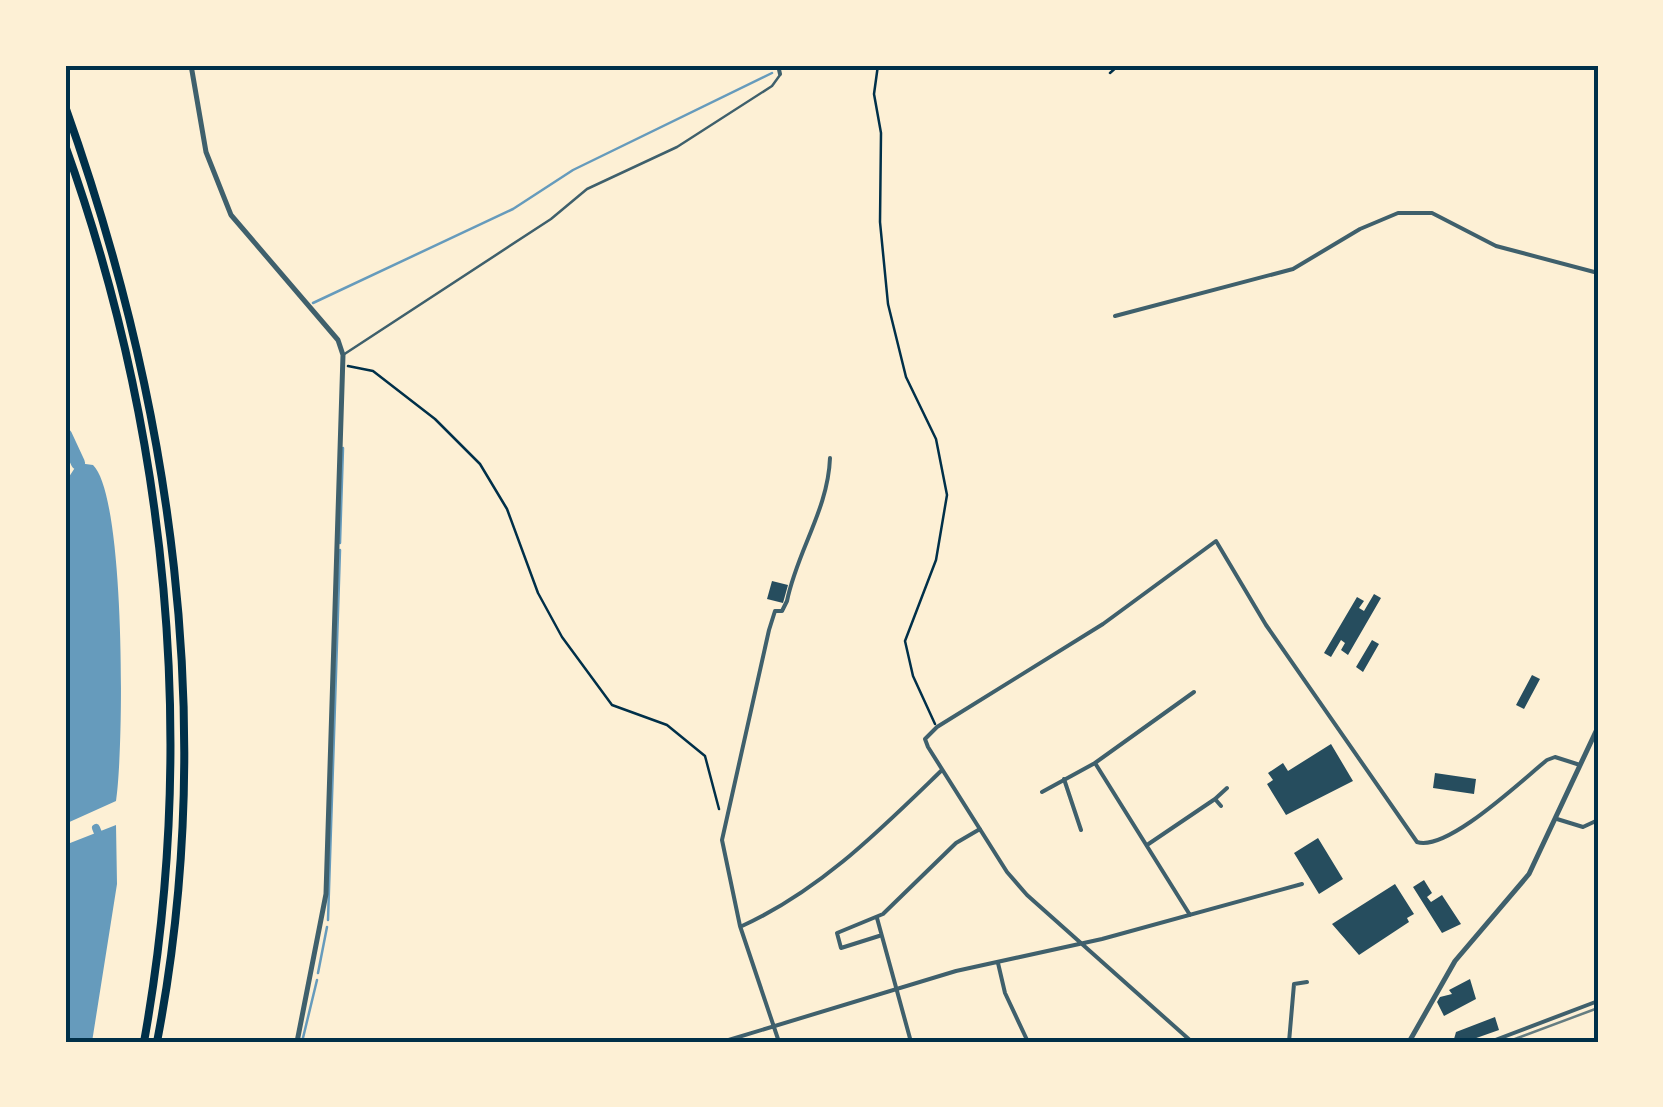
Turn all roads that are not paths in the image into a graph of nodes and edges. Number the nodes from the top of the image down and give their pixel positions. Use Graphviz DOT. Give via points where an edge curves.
graph roads {
  1 [pos="191,65"];
  2 [pos="778,65"];
  3 [pos="780,74"];
  4 [pos="65,106"];
  5 [pos="65,145"];
  6 [pos="1598,273"];
  7 [pos="1115,316"];
  8 [pos="342,355"];
  9 [pos="830,458"];
  10 [pos="1194,692"];
  11 [pos="1598,728"];
  12 [pos="1095,763"];
  13 [pos="1581,766"];
  14 [pos="942,770"];
  15 [pos="1064,780"];
  16 [pos="1226,788"];
  17 [pos="1042,792"];
  18 [pos="1215,799"];
  19 [pos="1221,806"];
  20 [pos="1557,819"];
  21 [pos="1598,820"];
  22 [pos="980,829"];
  23 [pos="1081,830"];
  24 [pos="1147,846"];
  25 [pos="1302,884"];
  26 [pos="1190,915"];
  27 [pos="878,918"];
  28 [pos="740,926"];
  29 [pos="879,936"];
  30 [pos="1080,944"];
  31 [pos="998,962"];
  32 [pos="1307,982"];
  33 [pos="897,989"];
  34 [pos="1598,1002"];
  35 [pos="774,1026"];
  36 [pos="144,1042"];
  37 [pos="157,1042"];
  38 [pos="297,1042"];
  39 [pos="722,1042"];
  40 [pos="779,1042"];
  41 [pos="911,1042"];
  42 [pos="1028,1042"];
  43 [pos="1192,1042"];
  44 [pos="1289,1042"];
  45 [pos="1300,1042"];
  46 [pos="1340,1042"];
  47 [pos="1409,1042"];
  48 [pos="1490,1042"];
  1 -- 8 [label="street" via="206,152 231,215 338,340"];
  2 -- 3 [label="street"];
  3 -- 8 [label="lane" via="696,136 587,188 551,219"];
  4 -- 37 [label="highway" via="144,369 176,577 185,783"];
  5 -- 36 [label="highway" via="126,350 149,465 168,626 170,817"];
  6 -- 7 [label="street" via="1490,244 1432,213 1398,213 1293,269"];
  8 -- 38 [label="street" via="326,894"];
  9 -- 28 [label="street" via="828,494 769,630 722,825"];
  10 -- 12 [label="street"];
  11 -- 13 [label="street"];
  12 -- 15 [label="street"];
  12 -- 24 [label="street"];
  13 -- 14 [label="street" via="1547,760 1480,815 1434,842 1416,842 1216,542 1103,624 936,727 925,739"];
  13 -- 20 [label="street"];
  14 -- 22 [label="street"];
  14 -- 28 [label="street" via="876,837 783,904"];
  15 -- 17 [label="street"];
  15 -- 23 [label="street"];
  16 -- 18 [label="street"];
  18 -- 19 [label="street"];
  18 -- 24 [label="street"];
  20 -- 21 [label="street" via="1583,828"];
  20 -- 47 [label="street" via="1529,874 1454,961"];
  22 -- 27 [label="street" via="956,843"];
  22 -- 30 [label="street" via="1027,895"];
  24 -- 26 [label="street"];
  25 -- 26 [label="street"];
  26 -- 30 [label="street"];
  27 -- 29 [label="street"];
  27 -- 29 [label="street" via="837,933 841,948"];
  28 -- 35 [label="street"];
  29 -- 33 [label="street"];
  30 -- 31 [label="street"];
  30 -- 43 [label="street"];
  31 -- 33 [label="street"];
  31 -- 42 [label="street"];
  32 -- 44 [label="street" via="1294,984"];
  33 -- 35 [label="street"];
  33 -- 41 [label="street"];
  34 -- 48 [label="street"];
  35 -- 39 [label="street"];
  35 -- 40 [label="street"];
  45 -- 46 [label="street"];
}
